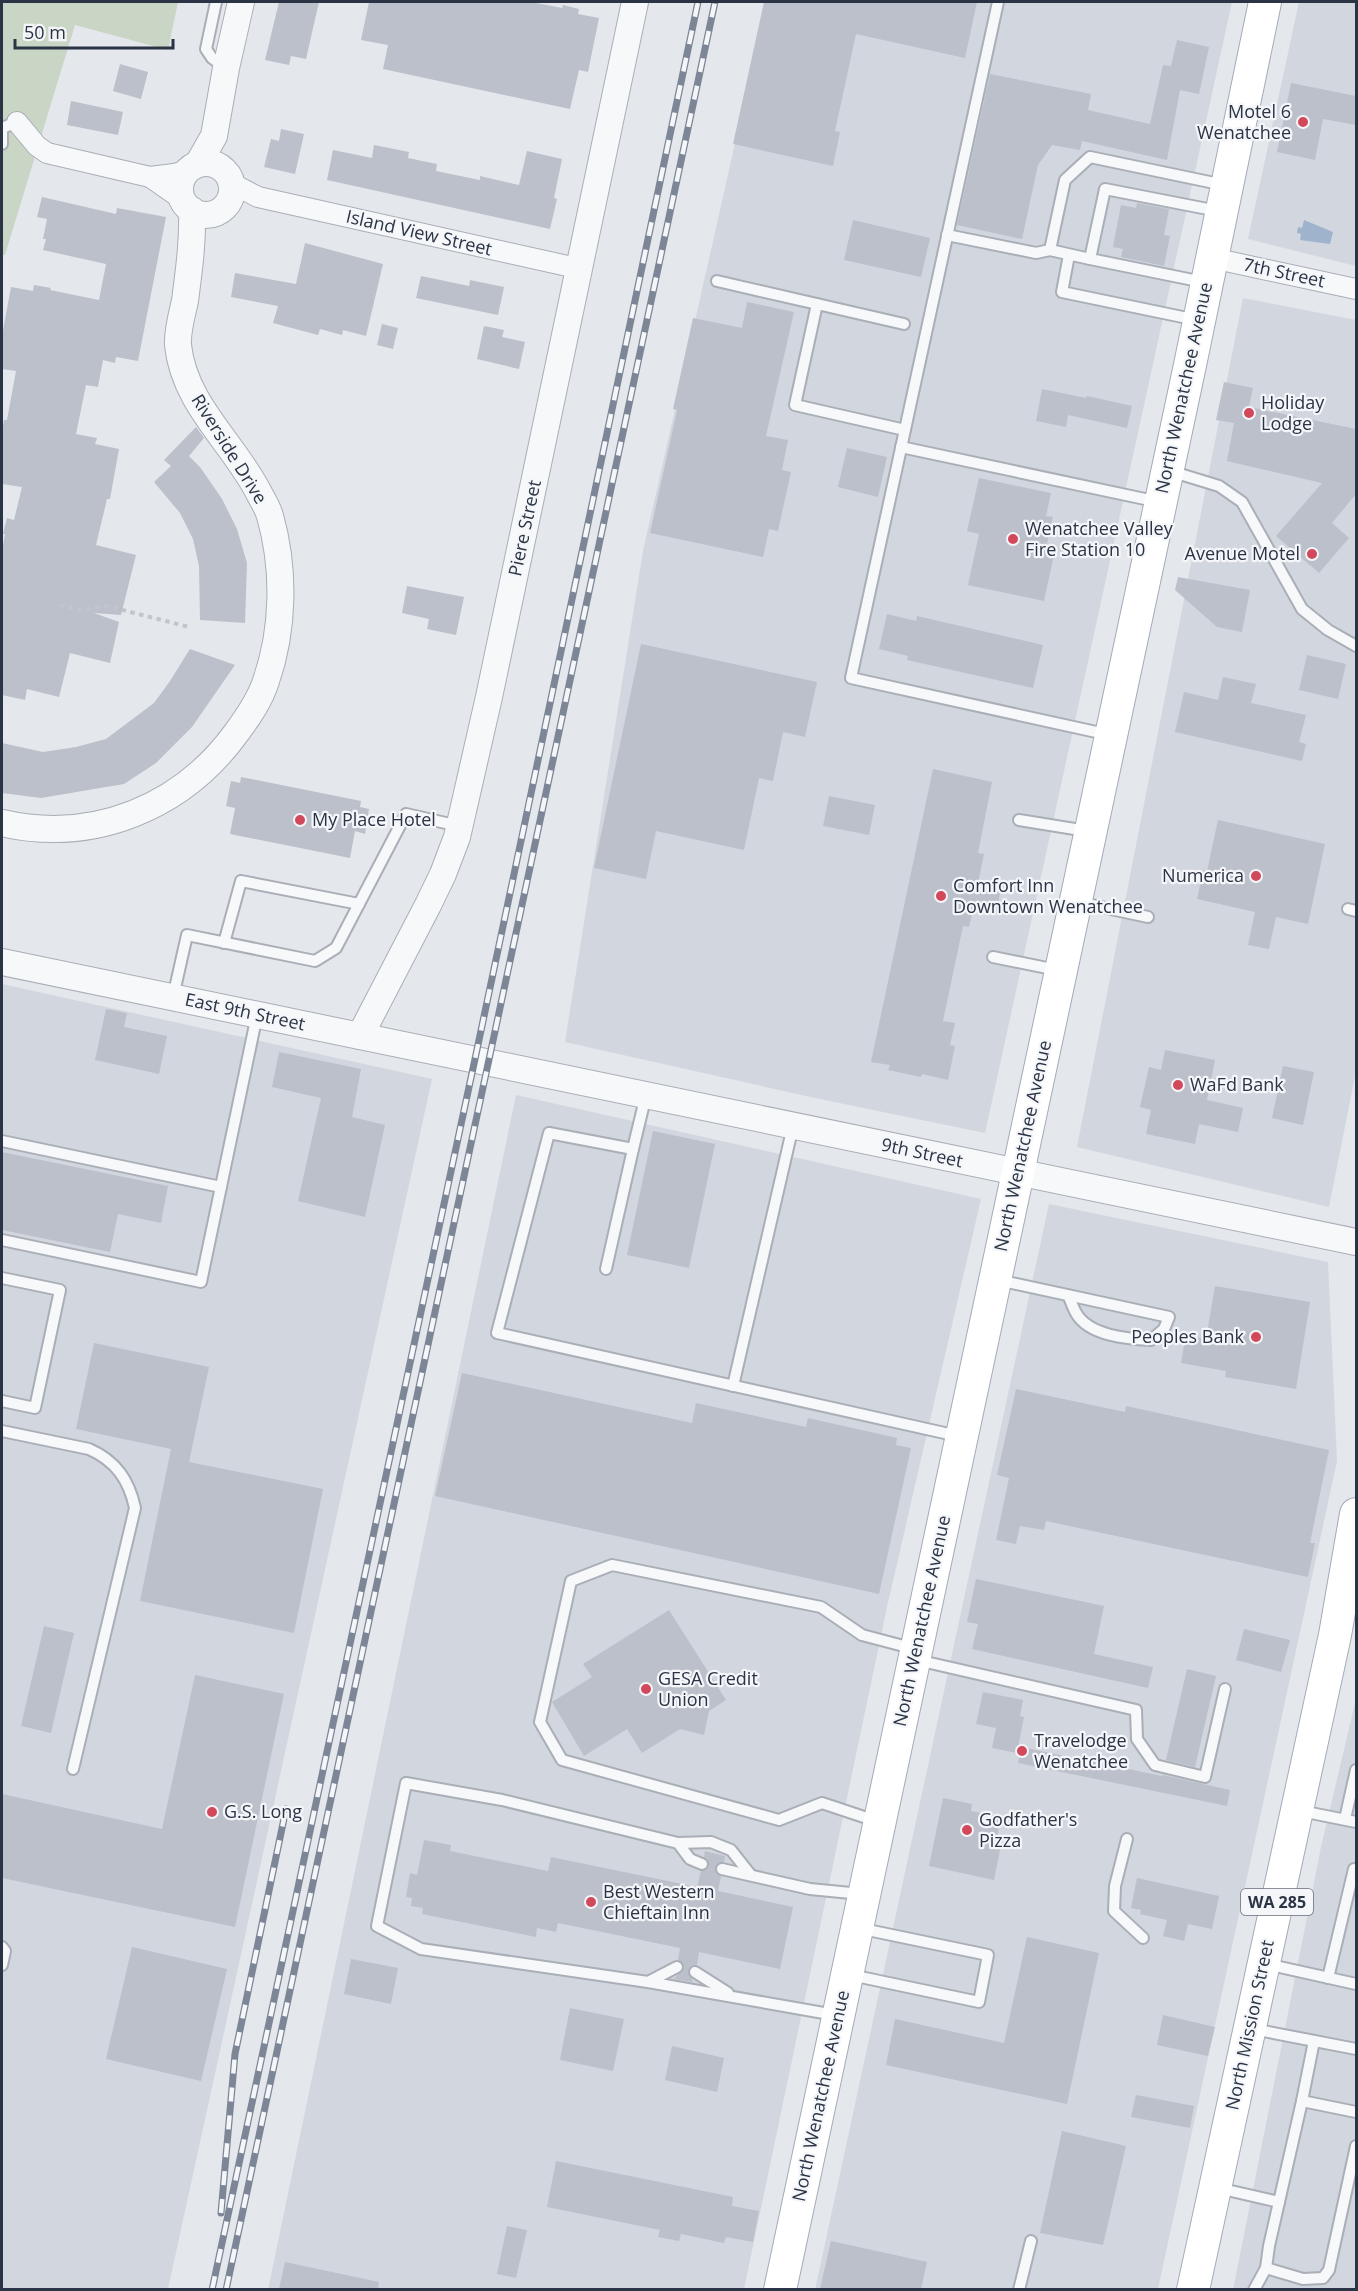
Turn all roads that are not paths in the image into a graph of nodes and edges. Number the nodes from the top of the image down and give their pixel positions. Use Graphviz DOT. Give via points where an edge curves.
graph roads {
  1 [pos="216,2"];
  2 [pos="241,2"];
  3 [pos="635,2"];
  4 [pos="998,2"];
  5 [pos="1266,2"];
  6 [pos="226,68"];
  7 [pos="7,127"];
  8 [pos="214,136"];
  9 [pos="2,144"];
  10 [pos="193,167"];
  11 [pos="150,177"];
  12 [pos="212,196"];
  13 [pos="1224,198"];
  14 [pos="947,235"];
  15 [pos="1050,250"];
  16 [pos="1069,255"];
  17 [pos="1090,258"];
  18 [pos="581,269"];
  19 [pos="1210,270"];
  20 [pos="717,281"];
  21 [pos="1356,289"];
  22 [pos="817,304"];
  23 [pos="1199,321"];
  24 [pos="904,324"];
  25 [pos="905,430"];
  26 [pos="901,447"];
  27 [pos="1167,470"];
  28 [pos="1160,502"];
  29 [pos="1356,646"];
  30 [pos="1110,735"];
  31 [pos="1018,820"];
  32 [pos="2,823"];
  33 [pos="460,826"];
  34 [pos="1090,832"];
  35 [pos="1075,901"];
  36 [pos="359,904"];
  37 [pos="1149,917"];
  38 [pos="224,943"];
  39 [pos="993,957"];
  40 [pos="2,962"];
  41 [pos="1061,970"];
  42 [pos="173,997"];
  43 [pos="257,1014"];
  44 [pos="360,1036"];
  45 [pos="488,1062"];
  46 [pos="646,1095"];
  47 [pos="793,1125"];
  48 [pos="2,1141"];
  49 [pos="633,1149"];
  50 [pos="1018,1173"];
  51 [pos="221,1187"];
  52 [pos="2,1240"];
  53 [pos="1356,1242"];
  54 [pos="606,1269"];
  55 [pos="2,1278"];
  56 [pos="995,1279"];
  57 [pos="1068,1295"];
  58 [pos="733,1386"];
  59 [pos="2,1401"];
  60 [pos="2,1431"];
  61 [pos="962,1437"];
  62 [pos="1356,1514"];
  63 [pos="915,1655"];
  64 [pos="1225,1689"];
  65 [pos="73,1769"];
  66 [pos="1356,1770"];
  67 [pos="1297,1810"];
  68 [pos="1351,1820"];
  69 [pos="879,1822"];
  70 [pos="1127,1839"];
  71 [pos="678,1842"];
  72 [pos="702,1864"];
  73 [pos="722,1869"];
  74 [pos="1356,1870"];
  75 [pos="750,1874"];
  76 [pos="864,1894"];
  77 [pos="857,1927"];
  78 [pos="1143,1938"];
  79 [pos="2,1947"];
  80 [pos="1264,1963"];
  81 [pos="2,1965"];
  82 [pos="676,1967"];
  83 [pos="695,1971"];
  84 [pos="847,1974"];
  85 [pos="1328,1978"];
  86 [pos="648,1982"];
  87 [pos="1356,1984"];
  88 [pos="734,1997"];
  89 [pos="838,2016"];
  90 [pos="1250,2028"];
  91 [pos="1314,2041"];
  92 [pos="1356,2049"];
  93 [pos="1302,2100"];
  94 [pos="1356,2112"];
  95 [pos="1356,2146"];
  96 [pos="1215,2187"];
  97 [pos="1279,2202"];
  98 [pos="1031,2241"];
  99 [pos="1266,2268"];
  100 [pos="780,2289"];
  101 [pos="1019,2289"];
  102 [pos="1193,2289"];
  103 [pos="1254,2289"];
  1 -- 6 [label="lane" via="206,49"];
  2 -- 6 [label="street"];
  3 -- 18 [label="street, Piere Street"];
  4 -- 14 [label="lane"];
  5 -- 13 [label="main road, North Wenatchee Avenue"];
  6 -- 8 [label="street"];
  7 -- 9 [label="lane"];
  7 -- 11 [label="street" via="47,153"];
  8 -- 10 [label="street"];
  8 -- 12 [label="street"];
  10 -- 11 [label="street"];
  10 -- 12 [label="street" via="216,165"];
  10 -- 12 [label="street" via="180,184"];
  11 -- 12 [label="street"];
  12 -- 18 [label="street, Island View Street" via="258,197"];
  12 -- 32 [label="street, Riverside Drive" via="193,249 178,344 187,382 202,411 239,458 270,514 280,567 280,610 266,683 252,711 202,773 159,802 92,827 47,830"];
  13 -- 15 [label="lane" via="1090,157 1065,180"];
  13 -- 17 [label="lane" via="1105,189"];
  13 -- 19 [label="main road, North Wenatchee Avenue"];
  14 -- 15 [label="lane" via="1036,253"];
  14 -- 25 [label="lane"];
  15 -- 16 [label="lane"];
  16 -- 17 [label="lane"];
  16 -- 23 [label="lane" via="1062,292"];
  17 -- 19 [label="lane"];
  18 -- 33 [label="street, Piere Street"];
  19 -- 21 [label="street, 7th Street"];
  19 -- 23 [label="main road, North Wenatchee Avenue"];
  20 -- 22 [label="lane"];
  22 -- 24 [label="lane"];
  22 -- 25 [label="lane" via="795,405"];
  23 -- 27 [label="main road, North Wenatchee Avenue"];
  25 -- 26 [label="lane"];
  26 -- 28 [label="lane"];
  26 -- 30 [label="lane" via="851,678"];
  27 -- 28 [label="main road, North Wenatchee Avenue"];
  27 -- 29 [label="lane" via="1219,486 1242,502 1302,609"];
  28 -- 30 [label="main road, North Wenatchee Avenue"];
  30 -- 34 [label="main road, North Wenatchee Avenue"];
  31 -- 34 [label="lane"];
  33 -- 36 [label="lane" via="406,814"];
  33 -- 44 [label="street, Piere Street" via="443,874"];
  34 -- 35 [label="main road, North Wenatchee Avenue"];
  35 -- 37 [label="lane"];
  35 -- 41 [label="main road, North Wenatchee Avenue"];
  36 -- 38 [label="lane" via="336,948 315,961"];
  36 -- 38 [label="lane" via="241,881"];
  38 -- 42 [label="lane" via="187,935"];
  39 -- 41 [label="lane"];
  40 -- 42 [label="street, East 9th Street"];
  41 -- 50 [label="main road, North Wenatchee Avenue"];
  42 -- 43 [label="street, East 9th Street"];
  43 -- 44 [label="street, East 9th Street"];
  43 -- 51 [label="lane"];
  44 -- 45 [label="street, East 9th Street"];
  45 -- 46 [label="street, 9th Street"];
  46 -- 47 [label="street, 9th Street"];
  46 -- 49 [label="lane"];
  47 -- 50 [label="street, 9th Street"];
  47 -- 58 [label="lane"];
  48 -- 51 [label="lane"];
  49 -- 54 [label="lane"];
  49 -- 58 [label="lane" via="549,1133 497,1333"];
  50 -- 53 [label="street, 9th Street"];
  50 -- 56 [label="main road, North Wenatchee Avenue"];
  51 -- 52 [label="lane" via="201,1282"];
  55 -- 59 [label="lane" via="60,1290 35,1408"];
  56 -- 57 [label="lane"];
  56 -- 61 [label="main road, North Wenatchee Avenue"];
  57 -- 57 [label="lane" via="1169,1317 1164,1329 1151,1341 1121,1339 1090,1327 1077,1315"];
  58 -- 61 [label="lane"];
  60 -- 65 [label="lane" via="100,1454 118,1469 134,1501"];
  61 -- 63 [label="main road, North Wenatchee Avenue"];
  62 -- 67 [label="main road, North Mission Street / WA 285" via="1335,1635"];
  63 -- 64 [label="lane" via="1136,1710 1137,1740 1155,1765 1205,1776"];
  63 -- 69 [label="main road, North Wenatchee Avenue"];
  63 -- 69 [label="lane" via="862,1635 821,1606 612,1565 571,1581 540,1722 562,1760 779,1820 822,1803"];
  66 -- 68 [label="lane"];
  67 -- 68 [label="lane"];
  67 -- 80 [label="main road, North Mission Street / WA 285"];
  69 -- 76 [label="main road, North Wenatchee Avenue"];
  70 -- 78 [label="lane" via="1115,1886 1114,1911"];
  71 -- 72 [label="lane" via="690,1859"];
  71 -- 75 [label="lane" via="711,1842 731,1850"];
  71 -- 86 [label="lane" via="502,1800 406,1783 377,1926 421,1949"];
  73 -- 75 [label="lane"];
  74 -- 85 [label="lane"];
  75 -- 76 [label="lane" via="810,1889"];
  76 -- 77 [label="main road, North Wenatchee Avenue"];
  77 -- 84 [label="main road, North Wenatchee Avenue"];
  77 -- 84 [label="lane" via="988,1955 979,2002"];
  79 -- 81 [label="lane"];
  80 -- 85 [label="lane"];
  80 -- 90 [label="main road, North Mission Street / WA 285"];
  82 -- 86 [label="lane"];
  83 -- 88 [label="lane"];
  84 -- 89 [label="main road, North Wenatchee Avenue"];
  85 -- 87 [label="lane"];
  86 -- 88 [label="lane"];
  88 -- 89 [label="lane"];
  89 -- 100 [label="main road, North Wenatchee Avenue"];
  90 -- 91 [label="lane"];
  90 -- 96 [label="main road, North Mission Street / WA 285"];
  91 -- 92 [label="lane"];
  91 -- 93 [label="lane"];
  93 -- 94 [label="lane"];
  93 -- 97 [label="lane"];
  95 -- 99 [label="lane" via="1329,2271 1323,2278 1303,2279"];
  96 -- 97 [label="lane"];
  96 -- 102 [label="main road, North Mission Street / WA 285"];
  97 -- 99 [label="lane"];
  98 -- 101 [label="lane"];
  99 -- 103 [label="lane"];
}
